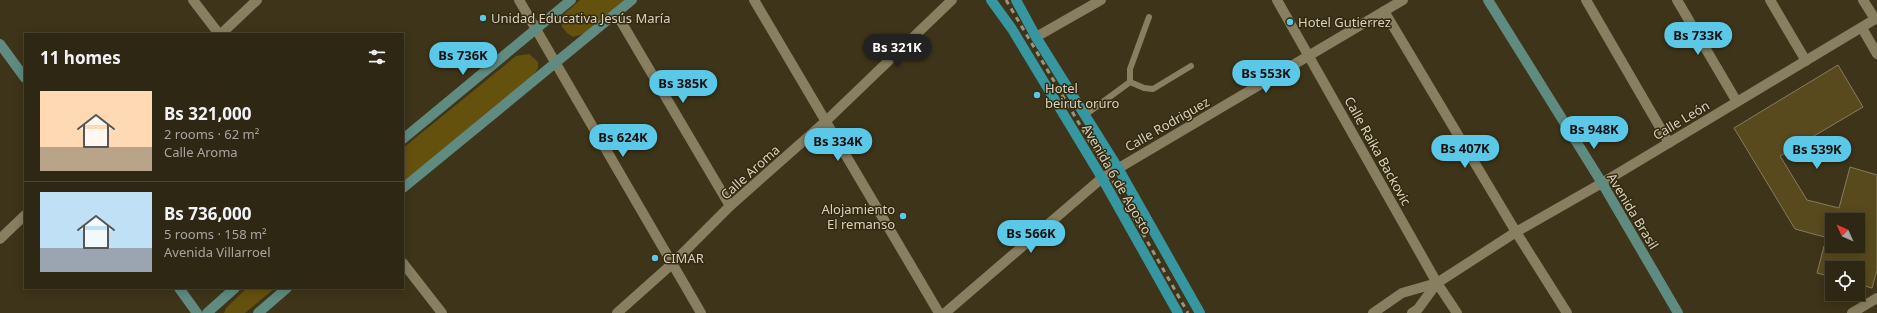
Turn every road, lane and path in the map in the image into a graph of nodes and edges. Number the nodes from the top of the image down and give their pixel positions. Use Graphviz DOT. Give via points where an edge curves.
graph roads {
  1 [pos="193,0"];
  2 [pos="256,0"];
  3 [pos="519,0"];
  4 [pos="571,0"];
  5 [pos="632,0"];
  6 [pos="754,0"];
  7 [pos="952,0"];
  8 [pos="991,0"];
  9 [pos="1016,0"];
  10 [pos="1101,0"];
  11 [pos="1277,0"];
  12 [pos="1403,0"];
  13 [pos="1488,0"];
  14 [pos="1586,0"];
  15 [pos="1677,0"];
  16 [pos="1770,0"];
  17 [pos="1863,0"];
  18 [pos="1384,11"];
  19 [pos="616,13"];
  20 [pos="1149,17"];
  21 [pos="1876,19"];
  22 [pos="1862,28"];
  23 [pos="537,29"];
  24 [pos="219,33"];
  25 [pos="221,33"];
  26 [pos="1036,37"];
  27 [pos="0,44"];
  28 [pos="1877,54"];
  29 [pos="1309,56"];
  30 [pos="1806,61"];
  31 [pos="556,63"];
  32 [pos="1191,66"];
  33 [pos="24,77"];
  34 [pos="1130,82"];
  35 [pos="1737,102"];
  36 [pos="1085,115"];
  37 [pos="826,121"];
  38 [pos="404,138"];
  39 [pos="1669,143"];
  40 [pos="1118,168"];
  41 [pos="1102,178"];
  42 [pos="1602,183"];
  43 [pos="404,187"];
  44 [pos="730,206"];
  45 [pos="24,216"];
  46 [pos="1516,232"];
  47 [pos="0,239"];
  48 [pos="404,264"];
  49 [pos="672,264"];
  50 [pos="1437,283"];
  51 [pos="180,289"];
  52 [pos="234,289"];
  53 [pos="286,289"];
  54 [pos="1877,298"];
  55 [pos="1857,312"];
  56 [pos="197,313"];
  57 [pos="208,313"];
  58 [pos="258,313"];
  59 [pos="442,313"];
  60 [pos="617,313"];
  61 [pos="701,313"];
  62 [pos="939,313"];
  63 [pos="945,313"];
  64 [pos="1178,313"];
  65 [pos="1200,313"];
  66 [pos="1373,313"];
  67 [pos="1412,313"];
  68 [pos="1457,313"];
  69 [pos="1567,313"];
  70 [pos="1678,313"];
  1 -- 24 [label="street"];
  2 -- 25 [label="street"];
  3 -- 23 [label="street"];
  4 -- 23 [label="main road"];
  5 -- 19 [label="main road"];
  6 -- 37 [label="street"];
  7 -- 37 [label="street, Calle Aroma"];
  8 -- 41 [label="main road, Avenida 6 de Agosto" via="1012,28"];
  9 -- 26 [label="main road, Avenida 6 de Agosto"];
  10 -- 26 [label="street"];
  11 -- 29 [label="street, Calle Raika Backovic"];
  12 -- 18 [label="street, Calle Rodriguez"];
  13 -- 42 [label="main road, Avenida Brasil"];
  14 -- 39 [label="street"];
  15 -- 35 [label="street"];
  16 -- 30 [label="street"];
  17 -- 21 [label="street"];
  18 -- 29 [label="street, Calle Rodriguez"];
  18 -- 46 [label="street"];
  19 -- 31 [label="main road"];
  19 -- 44 [label="street"];
  20 -- 34 [label="lane" via="1130,69"];
  21 -- 22 [label="street, Calle León"];
  22 -- 28 [label="street"];
  22 -- 30 [label="street, Calle León"];
  23 -- 31 [label="street"];
  23 -- 38 [label="main road"];
  26 -- 36 [label="main road, Avenida 6 de Agosto"];
  27 -- 33 [label="main road"];
  29 -- 40 [label="street, Calle Rodriguez"];
  29 -- 50 [label="street, Calle Raika Backovic"];
  30 -- 35 [label="street, Calle León"];
  31 -- 43 [label="main road"];
  31 -- 49 [label="street"];
  32 -- 34 [label="lane" via="1153,89"];
  34 -- 36 [label="lane"];
  35 -- 39 [label="street, Calle León"];
  36 -- 40 [label="main road, Avenida 6 de Agosto"];
  37 -- 44 [label="street, Calle Aroma"];
  37 -- 62 [label="street"];
  39 -- 42 [label="street, Calle León"];
  40 -- 41 [label="street, Calle Rodriguez"];
  40 -- 65 [label="main road, Avenida 6 de Agosto"];
  41 -- 63 [label="street, Calle Rodriguez"];
  41 -- 64 [label="main road, Avenida 6 de Agosto"];
  42 -- 46 [label="street, Calle León"];
  42 -- 70 [label="main road, Avenida Brasil"];
  44 -- 49 [label="street, Calle Aroma"];
  45 -- 47 [label="street"];
  46 -- 50 [label="street, Calle León"];
  46 -- 69 [label="street"];
  48 -- 59 [label="street"];
  49 -- 60 [label="street, Calle Aroma"];
  49 -- 61 [label="street"];
  50 -- 66 [label="street, Calle León" via="1402,293"];
  50 -- 67 [label="street, Calle León" via="1418,309"];
  50 -- 68 [label="street, Calle Raika Backovic"];
  51 -- 56 [label="main road"];
  52 -- 57 [label="main road"];
  53 -- 58 [label="main road"];
  54 -- 55 [label="street"];
}
